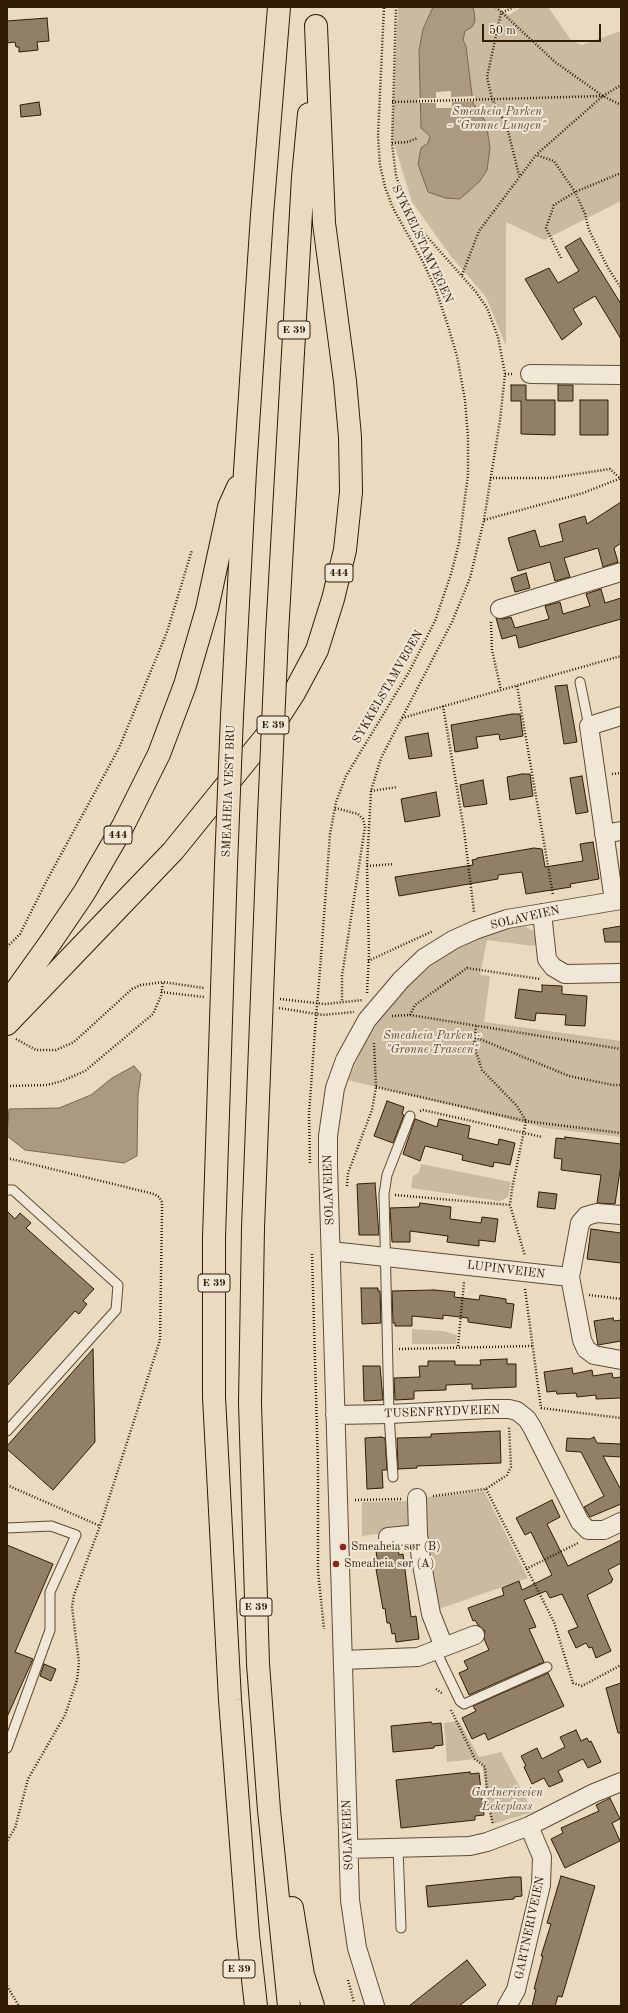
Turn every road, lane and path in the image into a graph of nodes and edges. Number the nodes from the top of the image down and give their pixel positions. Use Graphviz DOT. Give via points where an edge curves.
graph roads {
  1 [pos="279,7"];
  2 [pos="384,7"];
  3 [pos="396,7"];
  4 [pos="496,7"];
  5 [pos="514,7"];
  6 [pos="501,13"];
  7 [pos="317,17"];
  8 [pos="621,85"];
  9 [pos="603,96"];
  10 [pos="492,99"];
  11 [pos="392,102"];
  12 [pos="621,105"];
  13 [pos="418,138"];
  14 [pos="392,143"];
  15 [pos="536,155"];
  16 [pos="621,173"];
  17 [pos="519,175"];
  18 [pos="575,192"];
  19 [pos="561,258"];
  20 [pos="462,275"];
  21 [pos="621,288"];
  22 [pos="530,374"];
  23 [pos="621,375"];
  24 [pos="245,471"];
  25 [pos="490,478"];
  26 [pos="621,478"];
  27 [pos="484,520"];
  28 [pos="192,550"];
  29 [pos="621,572"];
  30 [pos="496,613"];
  31 [pos="621,656"];
  32 [pos="580,682"];
  33 [pos="517,686"];
  34 [pos="501,690"];
  35 [pos="443,706"];
  36 [pos="621,716"];
  37 [pos="402,718"];
  38 [pos="589,726"];
  39 [pos="396,787"];
  40 [pos="371,791"];
  41 [pos="335,808"];
  42 [pos="612,832"];
  43 [pos="394,864"];
  44 [pos="367,866"];
  45 [pos="553,896"];
  46 [pos="618,900"];
  47 [pos="474,912"];
  48 [pos="542,913"];
  49 [pos="7,947"];
  50 [pos="621,973"];
  51 [pos="565,974"];
  52 [pos="163,982"];
  53 [pos="205,988"];
  54 [pos="161,992"];
  55 [pos="204,997"];
  56 [pos="277,998"];
  57 [pos="342,1002"];
  58 [pos="278,1008"];
  59 [pos="356,1012"];
  60 [pos="384,1015"];
  61 [pos="410,1016"];
  62 [pos="12,1019"];
  63 [pos="476,1026"];
  64 [pos="315,1031"];
  65 [pos="475,1037"];
  66 [pos="621,1049"];
  67 [pos="621,1085"];
  68 [pos="7,1086"];
  69 [pos="376,1087"];
  70 [pos="410,1116"];
  71 [pos="526,1121"];
  72 [pos="621,1133"];
  73 [pos="524,1134"];
  74 [pos="542,1137"];
  75 [pos="7,1158"];
  76 [pos="7,1190"];
  77 [pos="384,1194"];
  78 [pos="510,1205"];
  79 [pos="621,1216"];
  80 [pos="332,1251"];
  81 [pos="384,1256"];
  82 [pos="524,1272"];
  83 [pos="570,1277"];
  84 [pos="465,1280"];
  85 [pos="458,1346"];
  86 [pos="532,1346"];
  87 [pos="388,1349"];
  88 [pos="621,1360"];
  89 [pos="541,1408"];
  90 [pos="390,1414"];
  91 [pos="335,1415"];
  92 [pos="621,1418"];
  93 [pos="527,1419"];
  94 [pos="501,1427"];
  95 [pos="509,1427"];
  96 [pos="7,1432"];
  97 [pos="394,1477"];
  98 [pos="7,1485"];
  99 [pos="486,1489"];
  100 [pos="417,1498"];
  101 [pos="355,1500"];
  102 [pos="621,1522"];
  103 [pos="100,1526"];
  104 [pos="7,1528"];
  105 [pos="588,1530"];
  106 [pos="418,1534"];
  107 [pos="388,1537"];
  108 [pos="526,1569"];
  109 [pos="475,1635"];
  110 [pos="440,1649"];
  111 [pos="343,1660"];
  112 [pos="621,1665"];
  113 [pos="547,1667"];
  114 [pos="436,1689"];
  115 [pos="444,1695"];
  116 [pos="451,1709"];
  117 [pos="7,1748"];
  118 [pos="621,1782"];
  119 [pos="269,1810"];
  120 [pos="493,1825"];
  121 [pos="529,1826"];
  122 [pos="7,1841"];
  123 [pos="398,1848"];
  124 [pos="348,1849"];
  125 [pos="401,1928"];
  126 [pos="248,1935"];
  127 [pos="7,1986"];
  128 [pos="19,2006"];
  129 [pos="242,2006"];
  130 [pos="256,2006"];
  131 [pos="288,2006"];
  132 [pos="313,2006"];
  133 [pos="375,2006"];
  134 [pos="507,2006"];
  1 -- 24 [label="highway, E 39"];
  2 -- 41 [label="path, SYKKELSTAMVEGEN" via="378,136 380,165 393,208 436,290 457,356 465,400 468,475 459,543 435,621 409,672 346,776"];
  3 -- 11 [label="path"];
  4 -- 6 [label="path"];
  5 -- 6 [label="path"];
  6 -- 9 [label="path" via="555,62"];
  6 -- 10 [label="path" via="487,77"];
  7 -- 62 [label="highway, 444" via="324,223 350,437 351,492 345,550 333,599 317,650 267,735 172,851"];
  7 -- 119 [label="highway, E 39, bridge" via="303,177 277,634 253,1228 250,1403 258,1664"];
  8 -- 9 [label="path"];
  9 -- 10 [label="path"];
  9 -- 12 [label="path"];
  9 -- 15 [label="path"];
  10 -- 11 [label="path"];
  10 -- 17 [label="path" via="507,127"];
  11 -- 14 [label="path"];
  13 -- 14 [label="path"];
  14 -- 20 [label="path" via="396,176 406,203 422,231"];
  15 -- 17 [label="path"];
  15 -- 18 [label="path" via="554,161"];
  16 -- 18 [label="path"];
  17 -- 20 [label="path" via="479,231"];
  18 -- 19 [label="path" via="554,205 546,228"];
  18 -- 21 [label="path" via="586,214 592,236"];
  20 -- 25 [label="path" via="486,308 498,337 504,367 500,420"];
  22 -- 23 [label="street"];
  24 -- 62 [label="highway, 444" via="229,506 207,609 185,685 159,754 124,826 84,893 50,943"];
  24 -- 126 [label="highway, SMEAHEIA VEST BRU / E 39, bridge" via="226,865 214,1238 214,1397 230,1700"];
  25 -- 26 [label="path" via="550,478 610,469"];
  25 -- 27 [label="path"];
  26 -- 27 [label="path" via="583,494"];
  27 -- 37 [label="path" via="467,585 452,622"];
  28 -- 49 [label="path" via="167,632 119,748 20,934"];
  29 -- 30 [label="street"];
  30 -- 34 [label="path" via="492,650"];
  31 -- 33 [label="path"];
  32 -- 38 [label="lane"];
  33 -- 34 [label="path"];
  33 -- 45 [label="path"];
  34 -- 35 [label="path"];
  35 -- 37 [label="path"];
  35 -- 47 [label="path" via="464,830"];
  36 -- 38 [label="street"];
  37 -- 40 [label="path" via="381,758"];
  38 -- 42 [label="street"];
  39 -- 40 [label="path"];
  40 -- 44 [label="path"];
  41 -- 57 [label="path" via="358,814 363,819 365,827 342,976"];
  41 -- 64 [label="path, SYKKELSTAMVEGEN, bridge" via="330,834"];
  42 -- 46 [label="street"];
  43 -- 44 [label="path"];
  44 -- 57 [label="path" via="367,1000"];
  46 -- 48 [label="street, SOLAVEIEN"];
  48 -- 51 [label="street" via="547,959 553,967"];
  48 -- 80 [label="street, SOLAVEIEN, bridge" via="507,919 453,940 424,958 401,980 367,1020 345,1060 335,1088 328,1136"];
  50 -- 51 [label="street"];
  51 -- 61 [label="path" via="561,981 466,968 415,1005"];
  52 -- 53 [label="path"];
  52 -- 54 [label="path"];
  52 -- 62 [label="path" via="149,982 132,989 66,1046 45,1051 25,1045"];
  54 -- 55 [label="path"];
  54 -- 68 [label="path" via="153,1014 85,1071 62,1082 47,1085"];
  56 -- 57 [label="path" via="312,1004"];
  58 -- 59 [label="path" via="323,1015"];
  60 -- 61 [label="path"];
  61 -- 63 [label="path"];
  63 -- 65 [label="path"];
  63 -- 66 [label="path"];
  65 -- 67 [label="path" via="569,1076"];
  65 -- 71 [label="path" via="474,1046 482,1070 517,1106"];
  69 -- 71 [label="path"];
  70 -- 73 [label="path" via="423,1110"];
  70 -- 77 [label="lane" via="387,1175"];
  71 -- 72 [label="path"];
  71 -- 73 [label="path"];
  73 -- 74 [label="path"];
  73 -- 78 [label="path"];
  75 -- 103 [label="path" via="154,1194 162,1202 160,1340"];
  76 -- 96 [label="lane" via="13,1190 118,1285 116,1310"];
  77 -- 78 [label="path"];
  77 -- 81 [label="lane"];
  78 -- 82 [label="path" via="525,1253"];
  79 -- 83 [label="street" via="597,1213 586,1216 580,1223"];
  80 -- 81 [label="street, LUPINVEIEN"];
  80 -- 91 [label="street, SOLAVEIEN"];
  81 -- 82 [label="street, LUPINVEIEN"];
  81 -- 87 [label="lane"];
  82 -- 83 [label="street, LUPINVEIEN"];
  82 -- 86 [label="path"];
  83 -- 88 [label="street" via="586,1349 594,1355"];
  84 -- 85 [label="path"];
  85 -- 86 [label="path"];
  85 -- 87 [label="path"];
  86 -- 89 [label="path"];
  87 -- 90 [label="lane"];
  89 -- 92 [label="path"];
  89 -- 93 [label="path"];
  90 -- 91 [label="street, TUSENFRYDVEIEN"];
  90 -- 93 [label="street, TUSENFRYDVEIEN" via="509,1409 517,1411"];
  90 -- 97 [label="lane"];
  91 -- 111 [label="street, SOLAVEIEN"];
  93 -- 95 [label="path"];
  93 -- 105 [label="street" via="580,1522"];
  94 -- 95 [label="path"];
  95 -- 99 [label="path" via="511,1467 508,1475"];
  98 -- 103 [label="path"];
  99 -- 100 [label="path"];
  99 -- 108 [label="path"];
  100 -- 101 [label="path"];
  100 -- 106 [label="street"];
  102 -- 105 [label="street" via="604,1530"];
  103 -- 122 [label="path" via="74,1595 72,1607 79,1663 72,1697 65,1715 28,1779 15,1828"];
  104 -- 117 [label="lane" via="51,1526 76,1535 50,1592 50,1630"];
  105 -- 108 [label="path" via="581,1542"];
  106 -- 107 [label="street"];
  106 -- 110 [label="street" via="431,1614"];
  108 -- 112 [label="path" via="554,1622 573,1683 582,1686"];
  109 -- 110 [label="street"];
  110 -- 111 [label="street" via="412,1657"];
  110 -- 113 [label="lane" via="460,1701 464,1704"];
  111 -- 124 [label="street, SOLAVEIEN"];
  114 -- 115 [label="path"];
  116 -- 120 [label="path" via="475,1759 485,1767 488,1804"];
  118 -- 121 [label="street"];
  119 -- 131 [label="highway, E 39"];
  119 -- 132 [label="highway, E 39" via="284,1837 303,1975"];
  121 -- 123 [label="street" via="508,1836 470,1846"];
  121 -- 134 [label="street, GARTNERIVEIEN" via="542,1857 541,1885 516,1990"];
  123 -- 124 [label="street"];
  123 -- 125 [label="lane"];
  124 -- 133 [label="street, SOLAVEIEN" via="350,1900 357,1948"];
  126 -- 129 [label="highway, E 39" via="238,1955"];
  126 -- 130 [label="highway, E 39"];
  127 -- 128 [label="path"];
}
